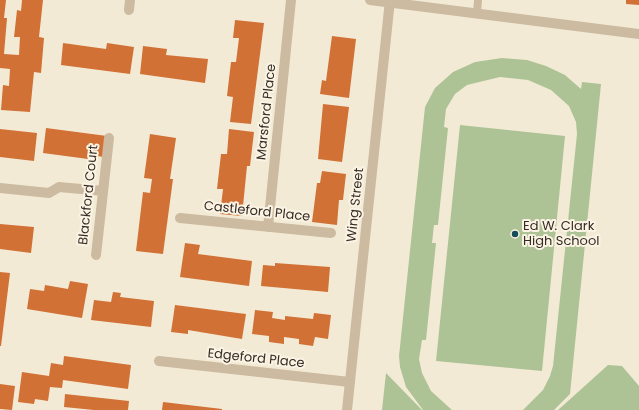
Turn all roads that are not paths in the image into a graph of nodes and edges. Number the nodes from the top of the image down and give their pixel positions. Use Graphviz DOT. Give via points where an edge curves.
graph roads {
  1 [pos="291,0"];
  2 [pos="370,0"];
  3 [pos="478,0"];
  4 [pos="390,1"];
  5 [pos="432,4"];
  6 [pos="477,13"];
  7 [pos="639,34"];
  8 [pos="109,138"];
  9 [pos="0,188"];
  10 [pos="103,191"];
  11 [pos="180,218"];
  12 [pos="268,227"];
  13 [pos="330,233"];
  14 [pos="96,255"];
  15 [pos="159,361"];
  16 [pos="350,382"];
  17 [pos="348,410"];
  1 -- 12 [label="street, Marsford Place"];
  2 -- 4 [label="street"];
  3 -- 6 [label="lane"];
  4 -- 5 [label="street"];
  4 -- 16 [label="street, Wing Street"];
  5 -- 6 [label="street"];
  6 -- 7 [label="street"];
  8 -- 10 [label="street, Blackford Court"];
  9 -- 10 [label="street" via="49,193 59,187"];
  10 -- 14 [label="street, Blackford Court"];
  11 -- 12 [label="street, Castleford Place"];
  12 -- 13 [label="street, Castleford Place"];
  15 -- 16 [label="street, Edgeford Place"];
  16 -- 17 [label="street, Wing Street"];
}
